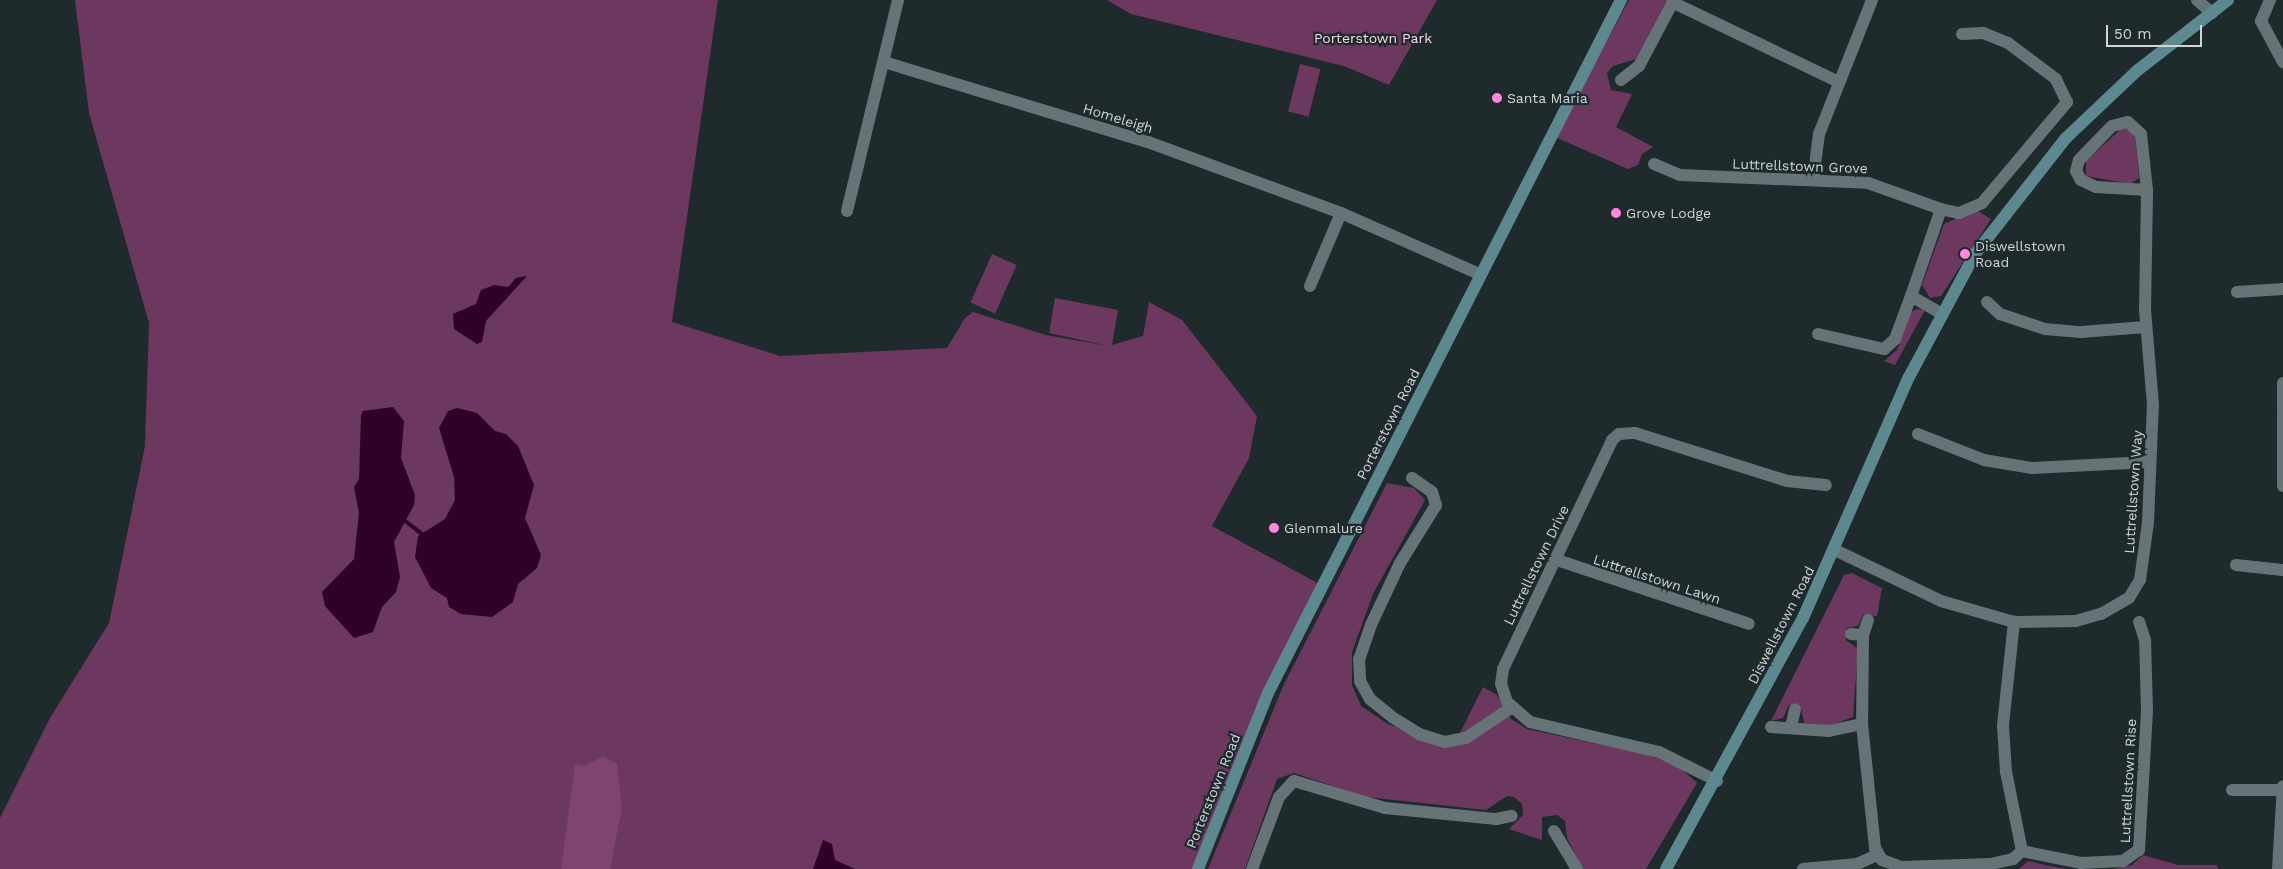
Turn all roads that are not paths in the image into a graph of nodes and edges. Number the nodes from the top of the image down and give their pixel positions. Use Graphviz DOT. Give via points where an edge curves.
graph roads {
  1 [pos="898,0"];
  2 [pos="1621,0"];
  3 [pos="1872,0"];
  4 [pos="2197,0"];
  5 [pos="2228,0"];
  6 [pos="2270,0"];
  7 [pos="1673,1"];
  8 [pos="2212,13"];
  9 [pos="1962,34"];
  10 [pos="884,62"];
  11 [pos="2283,62"];
  12 [pos="1621,80"];
  13 [pos="1838,81"];
  14 [pos="1654,164"];
  15 [pos="1813,180"];
  16 [pos="2147,190"];
  17 [pos="1941,209"];
  18 [pos="847,211"];
  19 [pos="1341,212"];
  20 [pos="1479,274"];
  21 [pos="1310,286"];
  22 [pos="2283,289"];
  23 [pos="2237,292"];
  24 [pos="1911,296"];
  25 [pos="1987,302"];
  26 [pos="1941,313"];
  27 [pos="2146,327"];
  28 [pos="1818,334"];
  29 [pos="2283,383"];
  30 [pos="2283,410"];
  31 [pos="1918,434"];
  32 [pos="2149,462"];
  33 [pos="2283,462"];
  34 [pos="1412,478"];
  35 [pos="1826,485"];
  36 [pos="2283,486"];
  37 [pos="1835,550"];
  38 [pos="1557,560"];
  39 [pos="2236,565"];
  40 [pos="2283,570"];
  41 [pos="1868,620"];
  42 [pos="2014,622"];
  43 [pos="2139,622"];
  44 [pos="1750,624"];
  45 [pos="1511,708"];
  46 [pos="1795,709"];
  47 [pos="1862,724"];
  48 [pos="1771,727"];
  49 [pos="1791,727"];
  50 [pos="1717,781"];
  51 [pos="2283,788"];
  52 [pos="2232,790"];
  53 [pos="1512,816"];
  54 [pos="2281,818"];
  55 [pos="1554,831"];
  56 [pos="2022,851"];
  57 [pos="1877,855"];
  58 [pos="1198,869"];
  59 [pos="1252,869"];
  60 [pos="1577,869"];
  61 [pos="1666,869"];
  62 [pos="1803,869"];
  63 [pos="2278,869"];
  1 -- 10 [label="street"];
  2 -- 20 [label="street, Porterstown Road"];
  3 -- 13 [label="street"];
  4 -- 8 [label="street"];
  5 -- 8 [label="street, Diswellstown Road"];
  6 -- 11 [label="street" via="2261,21"];
  7 -- 12 [label="street" via="1639,66"];
  7 -- 13 [label="street"];
  8 -- 26 [label="street, Diswellstown Road" via="2138,70 2066,138 2006,210"];
  9 -- 17 [label="street, Luttrellstown Grove" via="1983,33 2008,43 2056,79 2067,102 1982,203 1958,213"];
  10 -- 18 [label="street"];
  10 -- 19 [label="street, Homeleigh" via="1148,142"];
  13 -- 15 [label="street" via="1816,146"];
  14 -- 15 [label="street, Luttrellstown Grove" via="1679,175"];
  15 -- 17 [label="street, Luttrellstown Grove" via="1879,185"];
  16 -- 16 [label="street, Luttrellstown Way" via="2096,187 2081,180 2077,166 2112,126 2132,123 2143,143"];
  16 -- 27 [label="street, Luttrellstown Way"];
  17 -- 24 [label="street"];
  19 -- 20 [label="street, Homeleigh"];
  19 -- 21 [label="street"];
  20 -- 58 [label="street, Porterstown Road" via="1268,693"];
  22 -- 23 [label="street"];
  24 -- 26 [label="street"];
  24 -- 28 [label="street" via="1895,339 1884,349"];
  25 -- 27 [label="street" via="2000,314 2051,330"];
  26 -- 37 [label="street, Diswellstown Road"];
  27 -- 32 [label="street, Luttrellstown Way" via="2153,396"];
  29 -- 30 [label="street"];
  30 -- 33 [label="street"];
  31 -- 32 [label="street" via="1984,460 2032,468"];
  32 -- 42 [label="street, Luttrellstown Way" via="2144,558 2140,580 2129,598 2111,610 2076,621"];
  33 -- 36 [label="street"];
  34 -- 45 [label="street" via="1432,492 1436,505 1400,563 1371,625 1360,658 1360,680 1370,699 1392,717 1419,734 1445,742 1466,738"];
  35 -- 38 [label="street, Luttrellstown Drive" via="1787,481 1624,433 1612,440"];
  37 -- 42 [label="street, Luttrellstown Way" via="1941,602"];
  37 -- 50 [label="street, Diswellstown Road"];
  38 -- 44 [label="street, Luttrellstown Lawn"];
  38 -- 45 [label="street, Luttrellstown Drive" via="1503,668 1501,684"];
  39 -- 40 [label="street"];
  41 -- 47 [label="street" via="1857,634"];
  42 -- 56 [label="street" via="2003,725"];
  43 -- 56 [label="street, Luttrellstown Rise" via="2145,640 2147,710 2138,850 2123,861 2081,863"];
  45 -- 50 [label="street" via="1530,722 1658,752"];
  46 -- 49 [label="street"];
  47 -- 49 [label="street" via="1829,731"];
  47 -- 57 [label="street"];
  48 -- 49 [label="street"];
  50 -- 61 [label="street, Diswellstown Road"];
  51 -- 52 [label="street"];
  51 -- 54 [label="street"];
  53 -- 59 [label="street" via="1496,819 1386,808 1294,781 1279,797"];
  54 -- 63 [label="street"];
  55 -- 60 [label="street"];
  56 -- 57 [label="street" via="2008,861 1972,866 1901,867"];
  57 -- 62 [label="street" via="1857,864"];
}
